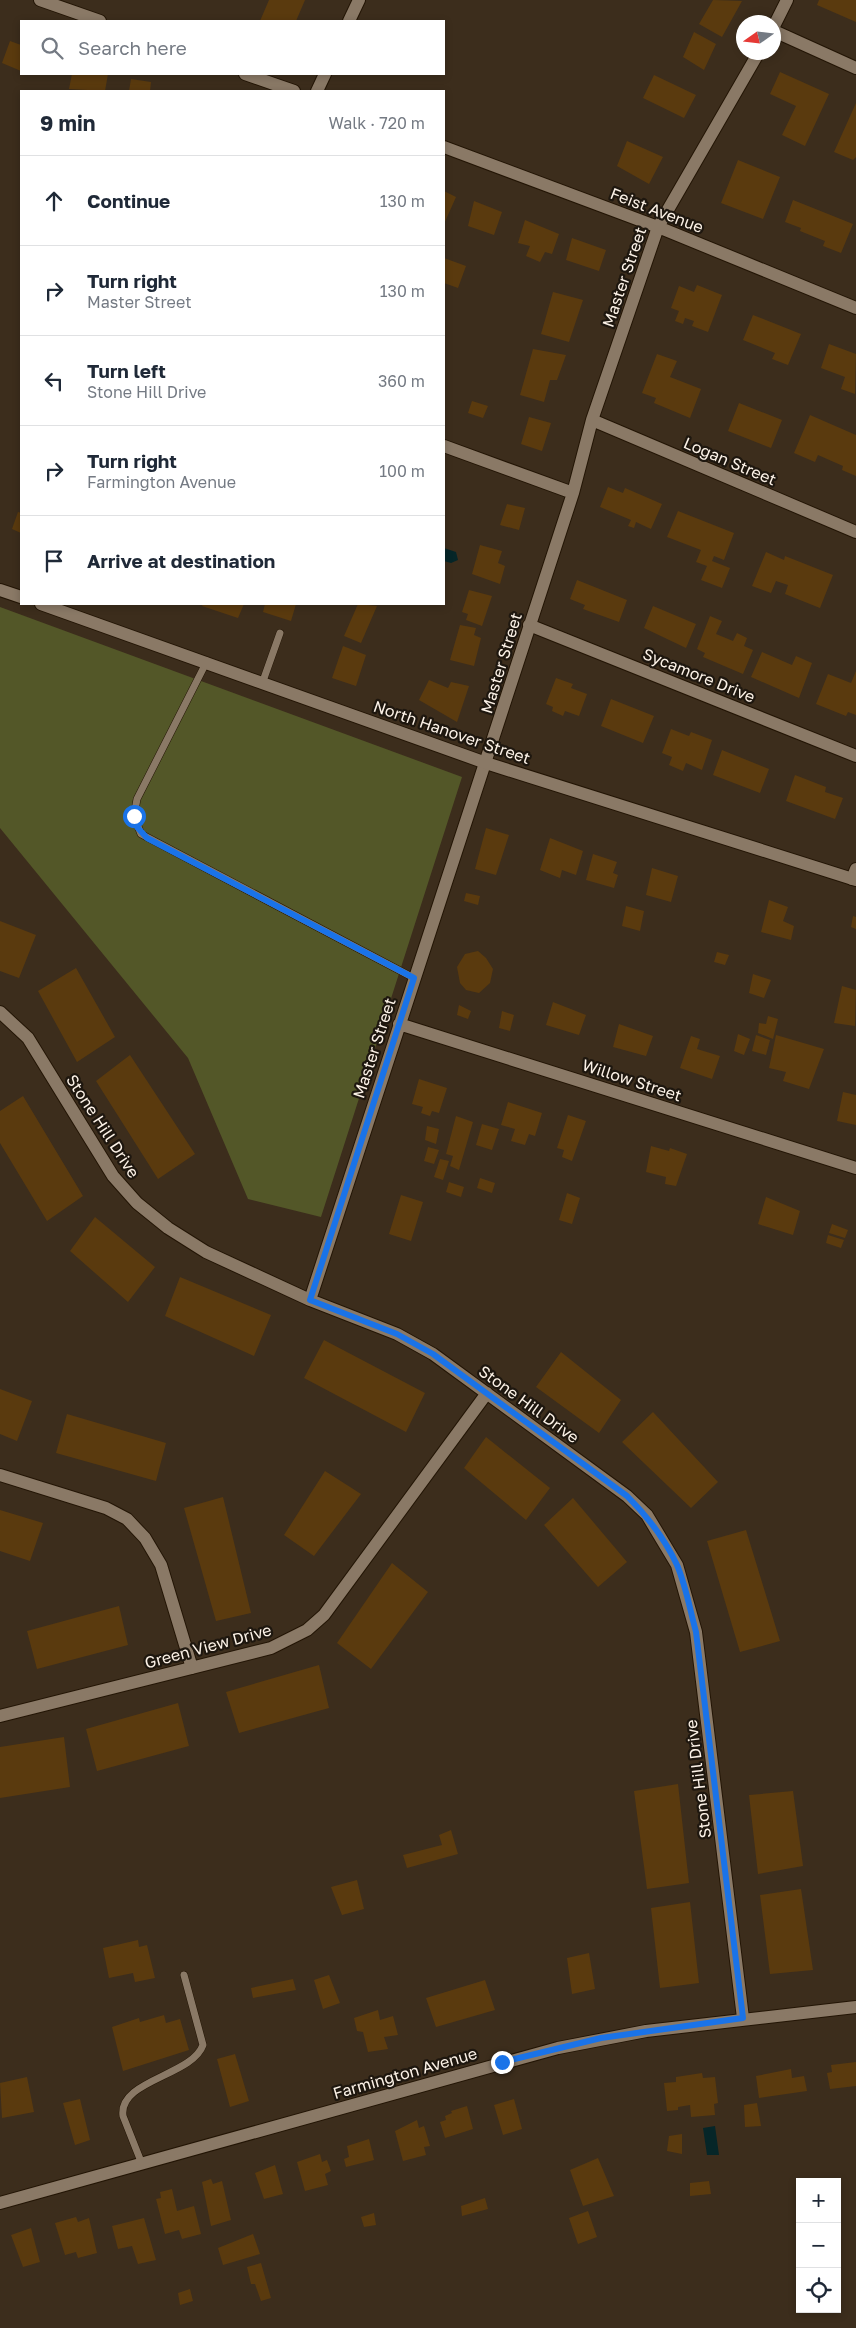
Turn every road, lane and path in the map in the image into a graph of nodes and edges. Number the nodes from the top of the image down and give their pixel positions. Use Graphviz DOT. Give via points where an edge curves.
graph roads {
  1 [pos="40,0"];
  2 [pos="359,0"];
  3 [pos="787,0"];
  4 [pos="780,15"];
  5 [pos="97,20"];
  6 [pos="349,20"];
  7 [pos="781,34"];
  8 [pos="754,60"];
  9 [pos="856,68"];
  10 [pos="248,75"];
  11 [pos="325,75"];
  12 [pos="291,90"];
  13 [pos="317,90"];
  14 [pos="445,147"];
  15 [pos="658,227"];
  16 [pos="856,308"];
  17 [pos="592,420"];
  18 [pos="445,446"];
  19 [pos="573,493"];
  20 [pos="856,532"];
  21 [pos="0,590"];
  22 [pos="20,597"];
  23 [pos="48,605"];
  24 [pos="78,609"];
  25 [pos="530,625"];
  26 [pos="280,633"];
  27 [pos="207,661"];
  28 [pos="263,681"];
  29 [pos="856,756"];
  30 [pos="486,763"];
  31 [pos="855,876"];
  32 [pos="414,978"];
  33 [pos="0,1012"];
  34 [pos="399,1024"];
  35 [pos="856,1168"];
  36 [pos="310,1300"];
  37 [pos="487,1393"];
  38 [pos="0,1475"];
  39 [pos="192,1668"];
  40 [pos="0,1716"];
  41 [pos="184,1975"];
  42 [pos="856,2007"];
  43 [pos="743,2018"];
  44 [pos="142,2164"];
  45 [pos="0,2203"];
  1 -- 5 [label="street"];
  2 -- 6 [label="street"];
  3 -- 4 [label="street"];
  7 -- 9 [label="street"];
  8 -- 15 [label="street, Master Street"];
  10 -- 12 [label="street"];
  11 -- 13 [label="street"];
  14 -- 15 [label="street, Feist Avenue"];
  15 -- 16 [label="street, Feist Avenue"];
  15 -- 17 [label="street, Master Street"];
  17 -- 19 [label="street, Master Street"];
  17 -- 20 [label="street, Logan Street"];
  18 -- 19 [label="street"];
  19 -- 25 [label="street, Master Street"];
  21 -- 22 [label="street"];
  23 -- 24 [label="street, North Hanover Street"];
  24 -- 27 [label="street, North Hanover Street"];
  25 -- 29 [label="street, Sycamore Drive"];
  25 -- 30 [label="street, Master Street"];
  26 -- 28 [label="lane"];
  27 -- 28 [label="street, North Hanover Street"];
  27 -- 32 [label="lane" via="137,799 134,816 141,834"];
  28 -- 30 [label="street, North Hanover Street"];
  30 -- 31 [label="street, North Hanover Street"];
  30 -- 32 [label="street, Master Street"];
  32 -- 34 [label="street, Master Street"];
  33 -- 36 [label="street, Stone Hill Drive" via="28,1038 91,1143 113,1176 137,1203 206,1252"];
  34 -- 35 [label="street, Willow Street"];
  34 -- 36 [label="street, Master Street"];
  36 -- 37 [label="street, Stone Hill Drive" via="397,1334 433,1354"];
  37 -- 39 [label="street, Green View Drive" via="324,1615 307,1630 271,1648"];
  37 -- 43 [label="street, Stone Hill Drive" via="627,1496 647,1515 677,1565 696,1632"];
  38 -- 39 [label="street" via="106,1508 127,1519 145,1538 161,1565"];
  39 -- 40 [label="street, Green View Drive"];
  41 -- 44 [label="lane" via="203,2045 193,2060 126,2099 123,2116"];
  42 -- 43 [label="street, Farmington Avenue"];
  43 -- 44 [label="street, Farmington Avenue" via="646,2030 558,2048"];
  44 -- 45 [label="street, Farmington Avenue"];
}
